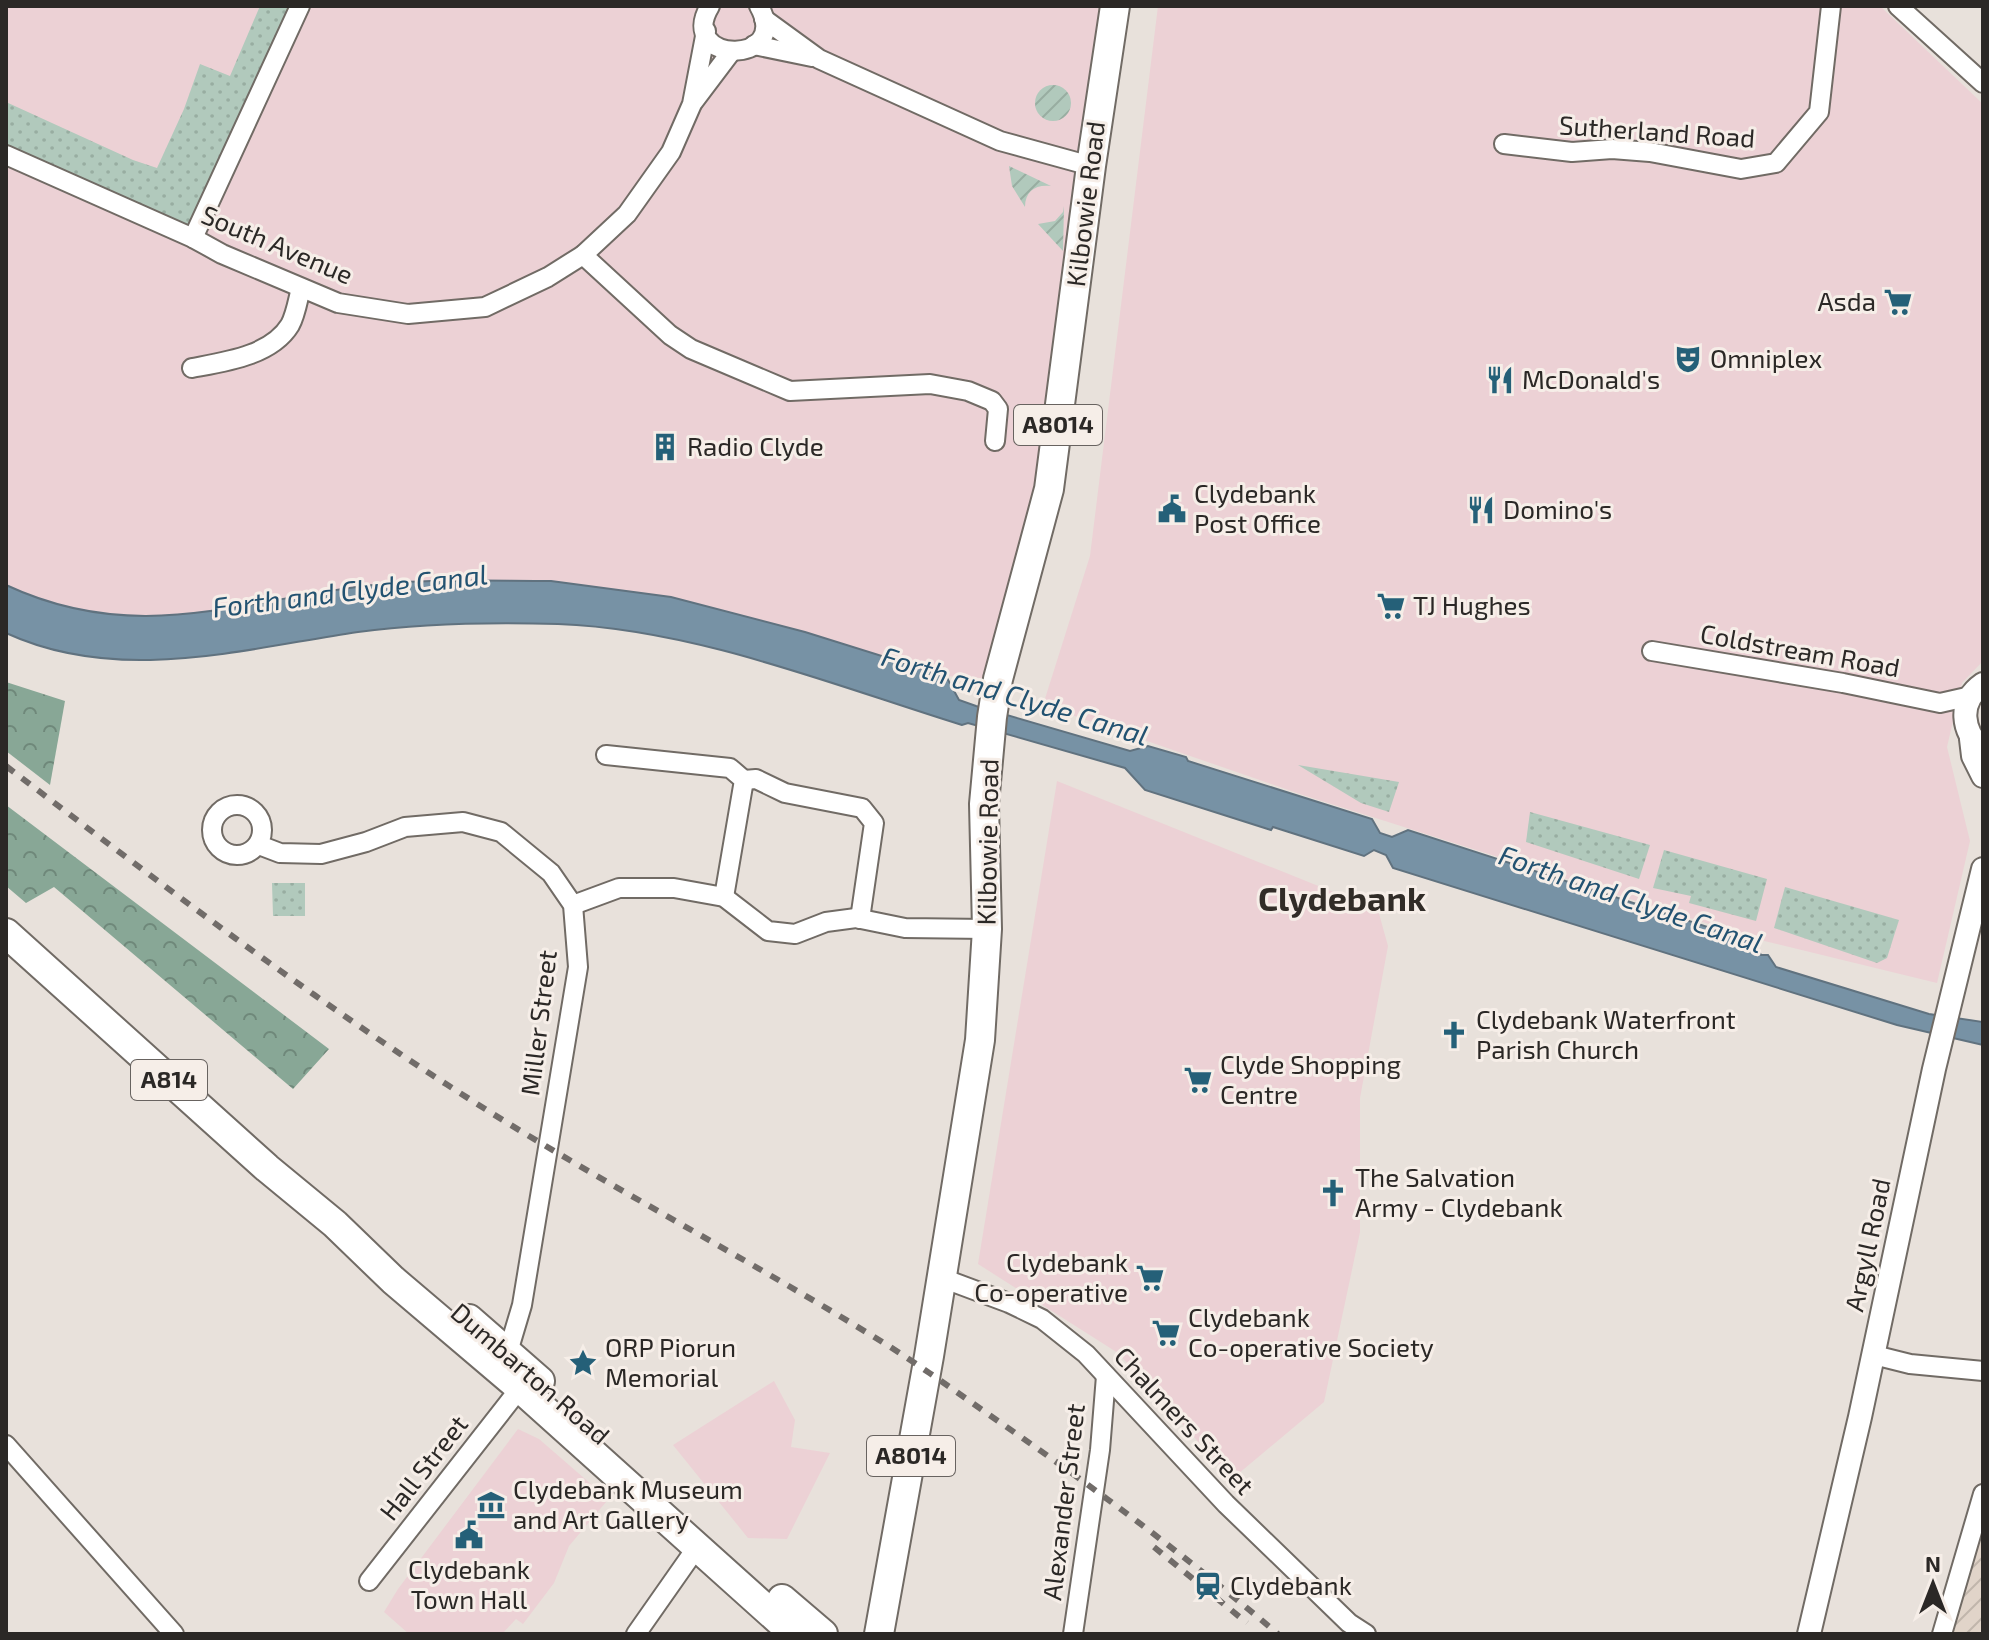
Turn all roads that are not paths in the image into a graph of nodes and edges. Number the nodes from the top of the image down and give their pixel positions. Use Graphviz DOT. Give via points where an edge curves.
graph roads {
  1 [pos="300,6"];
  2 [pos="710,6"];
  3 [pos="1115,6"];
  4 [pos="1831,6"];
  5 [pos="1898,6"];
  6 [pos="762,12"];
  7 [pos="706,31"];
  8 [pos="754,45"];
  9 [pos="731,52"];
  10 [pos="819,59"];
  11 [pos="1983,83"];
  12 [pos="692,104"];
  13 [pos="1504,144"];
  14 [pos="6,155"];
  15 [pos="1091,166"];
  16 [pos="193,238"];
  17 [pos="583,255"];
  18 [pos="301,288"];
  19 [pos="192,368"];
  20 [pos="995,441"];
  21 [pos="1652,651"];
  22 [pos="1977,690"];
  23 [pos="1940,703"];
  24 [pos="1973,738"];
  25 [pos="606,755"];
  26 [pos="1983,776"];
  27 [pos="744,780"];
  28 [pos="259,845"];
  29 [pos="1983,869"];
  30 [pos="724,897"];
  31 [pos="573,905"];
  32 [pos="860,919"];
  33 [pos="987,929"];
  34 [pos="6,933"];
  35 [pos="942,1278"];
  36 [pos="1874,1355"];
  37 [pos="502,1360"];
  38 [pos="1982,1367"];
  39 [pos="1106,1376"];
  40 [pos="520,1388"];
  41 [pos="6,1445"];
  42 [pos="1983,1494"];
  43 [pos="697,1547"];
  44 [pos="369,1581"];
  45 [pos="174,1634"];
  46 [pos="636,1634"];
  47 [pos="794,1634"];
  48 [pos="823,1634"];
  49 [pos="879,1634"];
  50 [pos="1073,1634"];
  51 [pos="1366,1634"];
  52 [pos="1809,1634"];
  53 [pos="1942,1634"];
  1 -- 16 [label="street"];
  2 -- 7 [label="street, South Avenue"];
  3 -- 15 [label="main road, Kilbowie Road / A8014"];
  4 -- 13 [label="street, Sutherland Road" via="1819,112 1776,163 1741,169 1650,152 1572,152"];
  5 -- 11 [label="street"];
  6 -- 8 [label="street" via="761,38"];
  6 -- 10 [label="street"];
  7 -- 9 [label="street" via="715,46"];
  7 -- 12 [label="street, South Avenue"];
  8 -- 9 [label="street"];
  8 -- 10 [label="street"];
  9 -- 12 [label="street, South Avenue"];
  10 -- 15 [label="street" via="1000,141"];
  12 -- 17 [label="street, South Avenue" via="671,152 627,214"];
  14 -- 16 [label="street, South Avenue"];
  15 -- 33 [label="main road, Kilbowie Road / A8014" via="1049,489 998,679 984,804"];
  16 -- 18 [label="street, South Avenue"];
  17 -- 18 [label="street, South Avenue" via="485,307 408,314 338,303"];
  17 -- 20 [label="street" via="691,349 790,391 930,384 968,391 998,409"];
  18 -- 19 [label="street" via="289,326 274,340 257,352"];
  21 -- 23 [label="street, Coldstream Road"];
  22 -- 23 [label="street, Coldstream Road"];
  22 -- 24 [label="street" via="1966,705"];
  23 -- 24 [label="street, Coldstream Road"];
  24 -- 26 [label="street" via="1973,756"];
  25 -- 27 [label="street" via="730,768"];
  27 -- 30 [label="street"];
  27 -- 32 [label="street" via="862,808 872,818"];
  28 -- 31 [label="street" via="280,853 321,854 405,827 463,822 501,832 551,873"];
  29 -- 36 [label="street, Argyll Road" via="1934,1069"];
  30 -- 31 [label="street" via="674,888 619,888"];
  30 -- 32 [label="street" via="768,931 795,934 826,922"];
  31 -- 37 [label="street, Miller Street" via="578,967 522,1305"];
  32 -- 33 [label="street" via="905,928"];
  33 -- 35 [label="main road, Kilbowie Road / A8014" via="980,1040"];
  34 -- 37 [label="main road, Dumbarton Road / A814" via="393,1280"];
  35 -- 39 [label="street, Chalmers Street" via="1042,1319"];
  35 -- 49 [label="main road, Kilbowie Road / A8014"];
  36 -- 38 [label="street" via="1910,1364"];
  36 -- 52 [label="street, Argyll Road"];
  37 -- 40 [label="main road, Dumbarton Road / A814"];
  37 -- 48 [label="main road, Dumbarton Road / A814"];
  39 -- 50 [label="street, Alexander Street"];
  39 -- 51 [label="street, Chalmers Street" via="1226,1504"];
  40 -- 43 [label="main road, Dumbarton Road / A814"];
  40 -- 44 [label="street, Hall Street"];
  41 -- 45 [label="street"];
  42 -- 53 [label="street"];
  43 -- 46 [label="street"];
  43 -- 47 [label="main road, Dumbarton Road / A814"];
}
